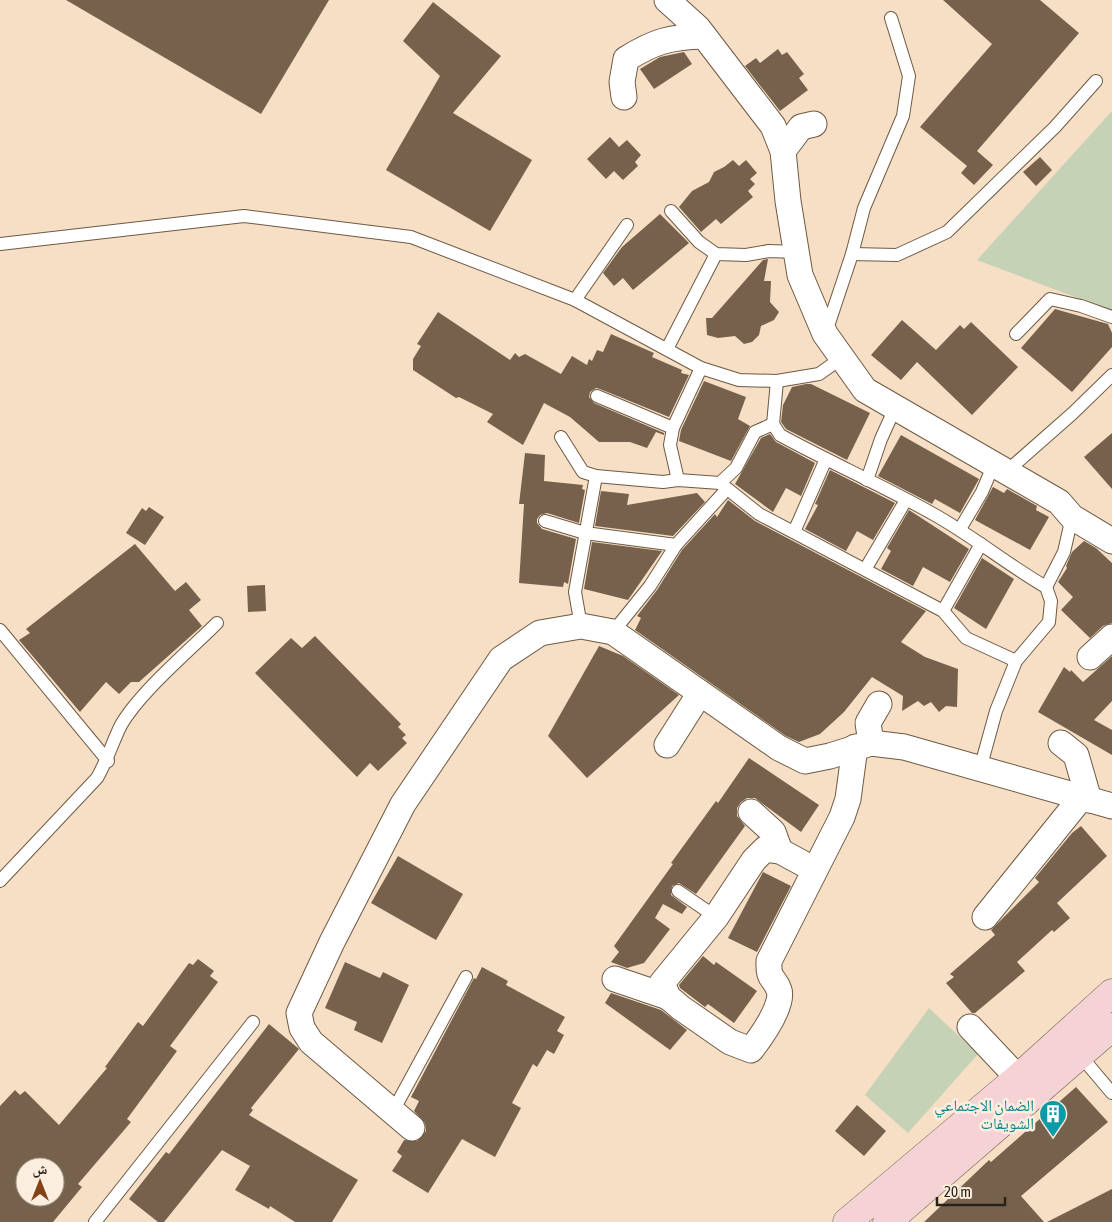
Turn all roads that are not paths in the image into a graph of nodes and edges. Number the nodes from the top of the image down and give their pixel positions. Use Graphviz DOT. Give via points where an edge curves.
graph roads {
  1 [pos="667,0"];
  2 [pos="891,18"];
  3 [pos="704,36"];
  4 [pos="1096,81"];
  5 [pos="624,97"];
  6 [pos="814,124"];
  7 [pos="783,151"];
  8 [pos="671,211"];
  9 [pos="627,225"];
  10 [pos="0,244"];
  11 [pos="796,252"];
  12 [pos="716,254"];
  13 [pos="852,254"];
  14 [pos="575,300"];
  15 [pos="1112,317"];
  16 [pos="825,334"];
  17 [pos="1016,334"];
  18 [pos="667,349"];
  19 [pos="843,357"];
  20 [pos="701,368"];
  21 [pos="1112,375"];
  22 [pos="777,381"];
  23 [pos="597,396"];
  24 [pos="895,408"];
  25 [pos="773,424"];
  26 [pos="673,428"];
  27 [pos="561,437"];
  28 [pos="826,459"];
  29 [pos="1000,469"];
  30 [pos="596,476"];
  31 [pos="678,480"];
  32 [pos="868,480"];
  33 [pos="723,486"];
  34 [pos="906,500"];
  35 [pos="1072,518"];
  36 [pos="545,521"];
  37 [pos="960,529"];
  38 [pos="794,532"];
  39 [pos="585,533"];
  40 [pos="1112,541"];
  41 [pos="981,544"];
  42 [pos="676,545"];
  43 [pos="866,568"];
  44 [pos="1046,587"];
  45 [pos="943,611"];
  46 [pos="217,623"];
  47 [pos="581,626"];
  48 [pos="0,630"];
  49 [pos="613,632"];
  50 [pos="1112,637"];
  51 [pos="1090,657"];
  52 [pos="1016,661"];
  53 [pos="700,693"];
  54 [pos="878,704"];
  55 [pos="1061,743"];
  56 [pos="667,745"];
  57 [pos="863,745"];
  58 [pos="108,761"];
  59 [pos="980,769"];
  60 [pos="1094,801"];
  61 [pos="751,812"];
  62 [pos="780,851"];
  63 [pos="815,870"];
  64 [pos="0,881"];
  65 [pos="678,890"];
  66 [pos="716,917"];
  67 [pos="985,917"];
  68 [pos="466,977"];
  69 [pos="615,978"];
  70 [pos="1112,993"];
  71 [pos="668,997"];
  72 [pos="254,1022"];
  73 [pos="970,1027"];
  74 [pos="1112,1027"];
  75 [pos="1079,1054"];
  76 [pos="1018,1078"];
  77 [pos="1112,1093"];
  78 [pos="392,1113"];
  79 [pos="412,1128"];
  80 [pos="95,1222"];
  81 [pos="847,1222"];
  82 [pos="887,1222"];
  1 -- 3 [label="street"];
  2 -- 13 [label="lane" via="909,76 903,116 864,208"];
  3 -- 5 [label="street" via="678,37 651,44 626,59 622,82"];
  3 -- 7 [label="street" via="773,126"];
  4 -- 13 [label="lane" via="1055,127 947,232 897,255"];
  6 -- 7 [label="street" via="801,127"];
  7 -- 11 [label="street"];
  8 -- 12 [label="lane" via="699,242"];
  9 -- 14 [label="lane"];
  10 -- 14 [label="lane" via="244,216 411,236"];
  11 -- 12 [label="lane"];
  11 -- 16 [label="street" via="800,275"];
  12 -- 18 [label="lane"];
  13 -- 16 [label="lane"];
  14 -- 18 [label="lane"];
  15 -- 17 [label="lane" via="1050,299"];
  16 -- 19 [label="street"];
  18 -- 20 [label="lane"];
  19 -- 22 [label="lane" via="819,374"];
  19 -- 24 [label="street" via="865,390"];
  20 -- 22 [label="lane" via="739,380"];
  20 -- 26 [label="lane"];
  21 -- 29 [label="lane" via="1073,413"];
  22 -- 25 [label="lane"];
  23 -- 26 [label="lane"];
  24 -- 29 [label="street"];
  24 -- 32 [label="lane" via="881,438"];
  25 -- 28 [label="lane" via="780,435"];
  25 -- 33 [label="lane" via="755,432"];
  26 -- 31 [label="lane" via="670,445"];
  27 -- 30 [label="lane" via="583,472"];
  28 -- 32 [label="lane"];
  28 -- 38 [label="lane"];
  29 -- 35 [label="street" via="1058,502"];
  29 -- 37 [label="lane"];
  30 -- 31 [label="lane" via="663,482"];
  30 -- 39 [label="lane"];
  31 -- 33 [label="lane"];
  32 -- 34 [label="lane"];
  33 -- 38 [label="lane" via="759,514"];
  33 -- 42 [label="lane"];
  34 -- 37 [label="lane"];
  34 -- 43 [label="lane"];
  35 -- 40 [label="street"];
  35 -- 44 [label="lane" via="1064,552"];
  36 -- 39 [label="lane"];
  37 -- 41 [label="lane"];
  38 -- 43 [label="lane"];
  39 -- 42 [label="lane"];
  39 -- 47 [label="lane" via="575,592"];
  41 -- 44 [label="lane"];
  41 -- 45 [label="lane"];
  42 -- 49 [label="lane" via="650,586"];
  43 -- 45 [label="lane"];
  44 -- 52 [label="lane" via="1051,601 1049,622"];
  45 -- 52 [label="lane" via="966,638"];
  46 -- 58 [label="lane" via="139,701 121,726"];
  47 -- 49 [label="street"];
  47 -- 78 [label="street" via="540,633 501,659 404,804 299,1012 302,1028 311,1042"];
  48 -- 58 [label="lane"];
  49 -- 53 [label="street"];
  50 -- 51 [label="street"];
  52 -- 59 [label="lane" via="996,711"];
  53 -- 56 [label="street"];
  53 -- 57 [label="street" via="779,748 805,761"];
  54 -- 57 [label="street" via="868,723"];
  55 -- 60 [label="street" via="1076,755"];
  57 -- 59 [label="street" via="904,747"];
  57 -- 63 [label="street" via="842,817"];
  58 -- 64 [label="lane" via="97,778"];
  59 -- 60 [label="street"];
  60 -- 67 [label="street"];
  61 -- 62 [label="street" via="773,832"];
  62 -- 63 [label="street"];
  62 -- 66 [label="street" via="765,849 754,860"];
  63 -- 71 [label="street" via="768,961 768,974 779,989 779,1001 764,1034 751,1050 730,1042"];
  65 -- 66 [label="lane"];
  66 -- 71 [label="street" via="662,983"];
  68 -- 78 [label="lane"];
  69 -- 71 [label="street"];
  70 -- 76 [label="street"];
  72 -- 80 [label="lane"];
  73 -- 76 [label="street"];
  74 -- 75 [label="street"];
  75 -- 77 [label="lane"];
  75 -- 82 [label="street"];
  76 -- 81 [label="street"];
  78 -- 79 [label="street"];
}
